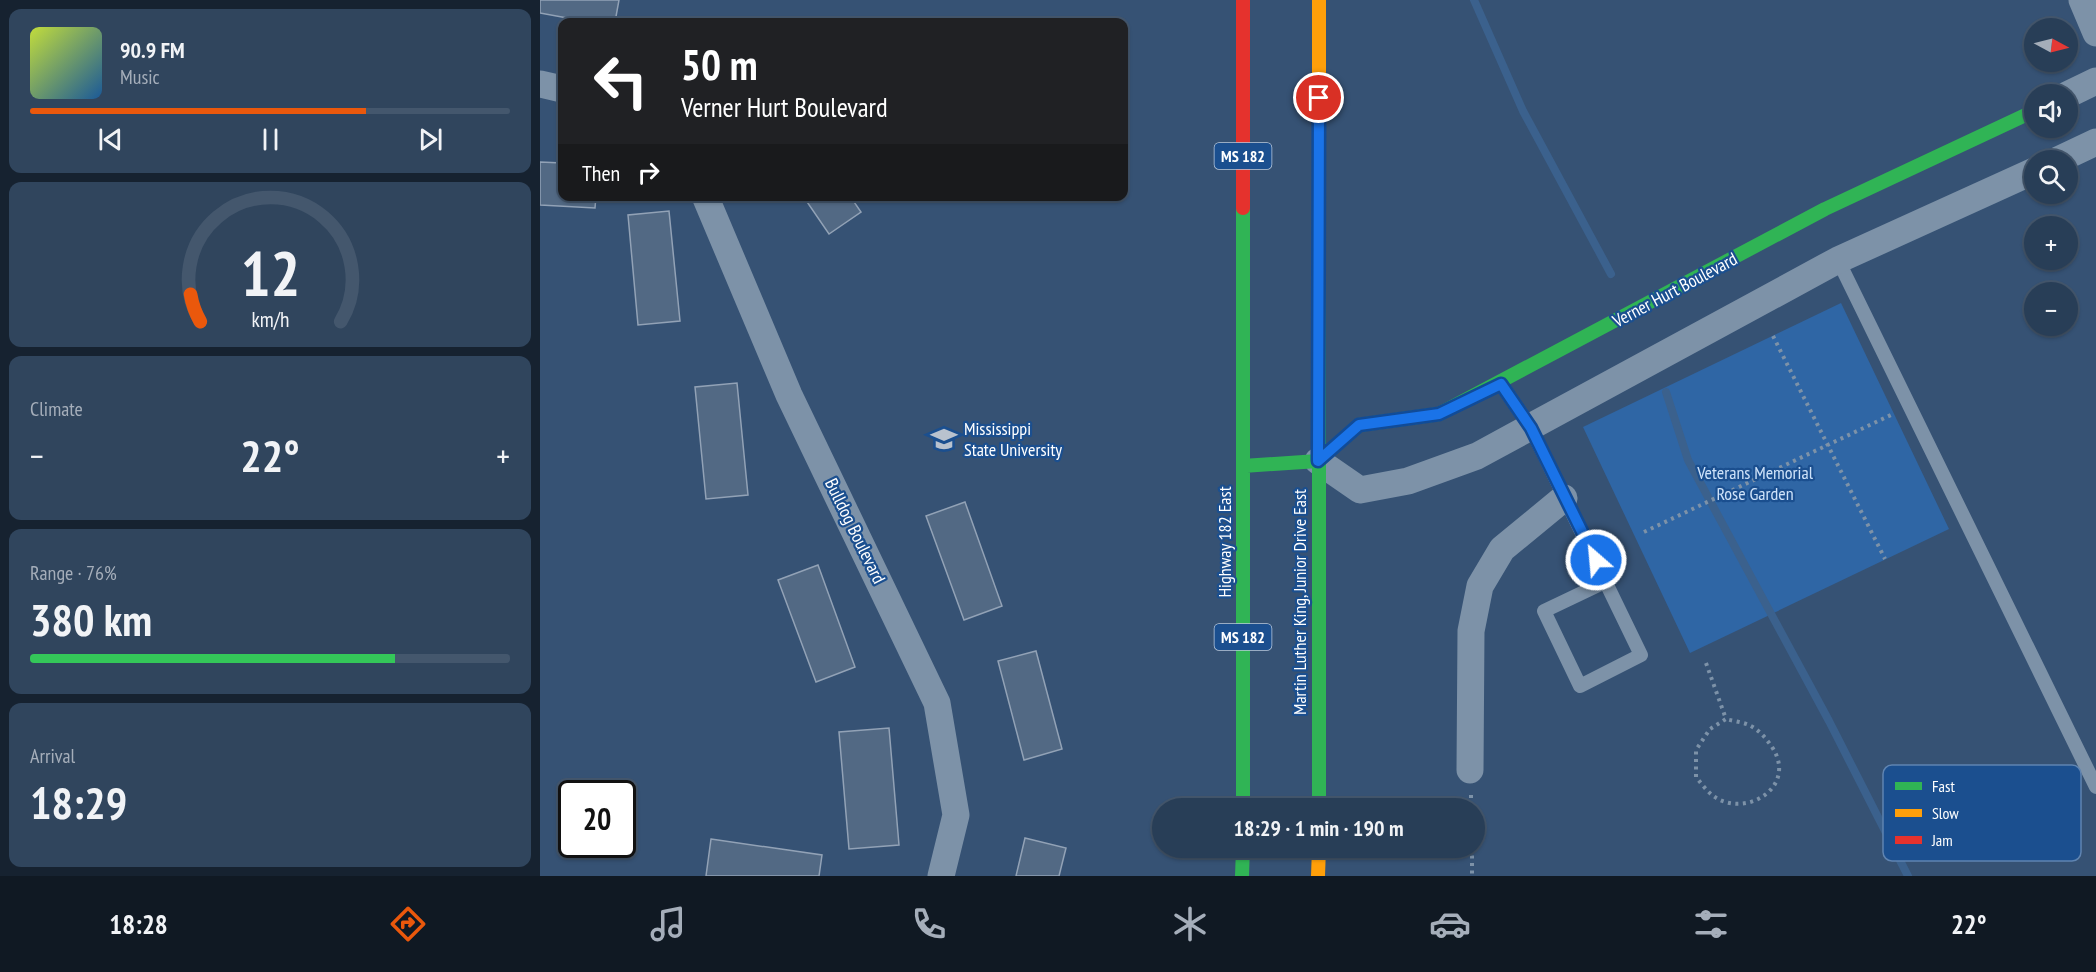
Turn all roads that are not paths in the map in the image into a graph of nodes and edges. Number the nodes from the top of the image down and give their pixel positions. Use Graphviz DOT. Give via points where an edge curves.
graph roads {
  1 [pos="1243,0"];
  2 [pos="1319,0"];
  3 [pos="2082,0"];
  4 [pos="2096,33"];
  5 [pos="2096,81"];
  6 [pos="540,84"];
  7 [pos="558,87"];
  8 [pos="2078,90"];
  9 [pos="2024,116"];
  10 [pos="2096,142"];
  11 [pos="2078,151"];
  12 [pos="2024,176"];
  13 [pos="707,201"];
  14 [pos="1838,260"];
  15 [pos="1501,384"];
  16 [pos="1531,428"];
  17 [pos="1318,461"];
  18 [pos="1244,466"];
  19 [pos="1564,498"];
  20 [pos="1607,581"];
  21 [pos="1470,770"];
  22 [pos="2096,787"];
  23 [pos="1243,798"];
  24 [pos="1319,798"];
  25 [pos="1243,858"];
  26 [pos="1318,858"];
  27 [pos="941,876"];
  28 [pos="1242,876"];
  29 [pos="1318,876"];
  1 -- 18 [label="main road, Highway 182 East / MS 182"];
  2 -- 17 [label="main road, Martin Luther King, Junior Drive East"];
  3 -- 4 [label="street"];
  5 -- 8 [label="street"];
  6 -- 7 [label="street"];
  9 -- 15 [label="main road, Verner Hurt Boulevard" via="1825,209"];
  10 -- 11 [label="street"];
  12 -- 14 [label="street"];
  13 -- 27 [label="street, Bulldog Boulevard" via="789,395 937,703 956,815"];
  14 -- 16 [label="street"];
  14 -- 22 [label="lane"];
  15 -- 16 [label="lane"];
  15 -- 17 [label="main road, Verner Hurt Boulevard" via="1439,414 1359,425"];
  16 -- 17 [label="street" via="1477,456 1407,481 1359,490"];
  16 -- 19 [label="lane"];
  17 -- 18 [label="main road"];
  17 -- 24 [label="main road, Martin Luther King, Junior Drive East"];
  18 -- 23 [label="main road, Highway 182 East / MS 182"];
  19 -- 20 [label="lane"];
  19 -- 21 [label="street" via="1502,549 1480,586 1471,631"];
  20 -- 20 [label="lane" via="1641,655 1580,686 1544,611"];
  25 -- 28 [label="main road"];
  26 -- 29 [label="main road"];
}
